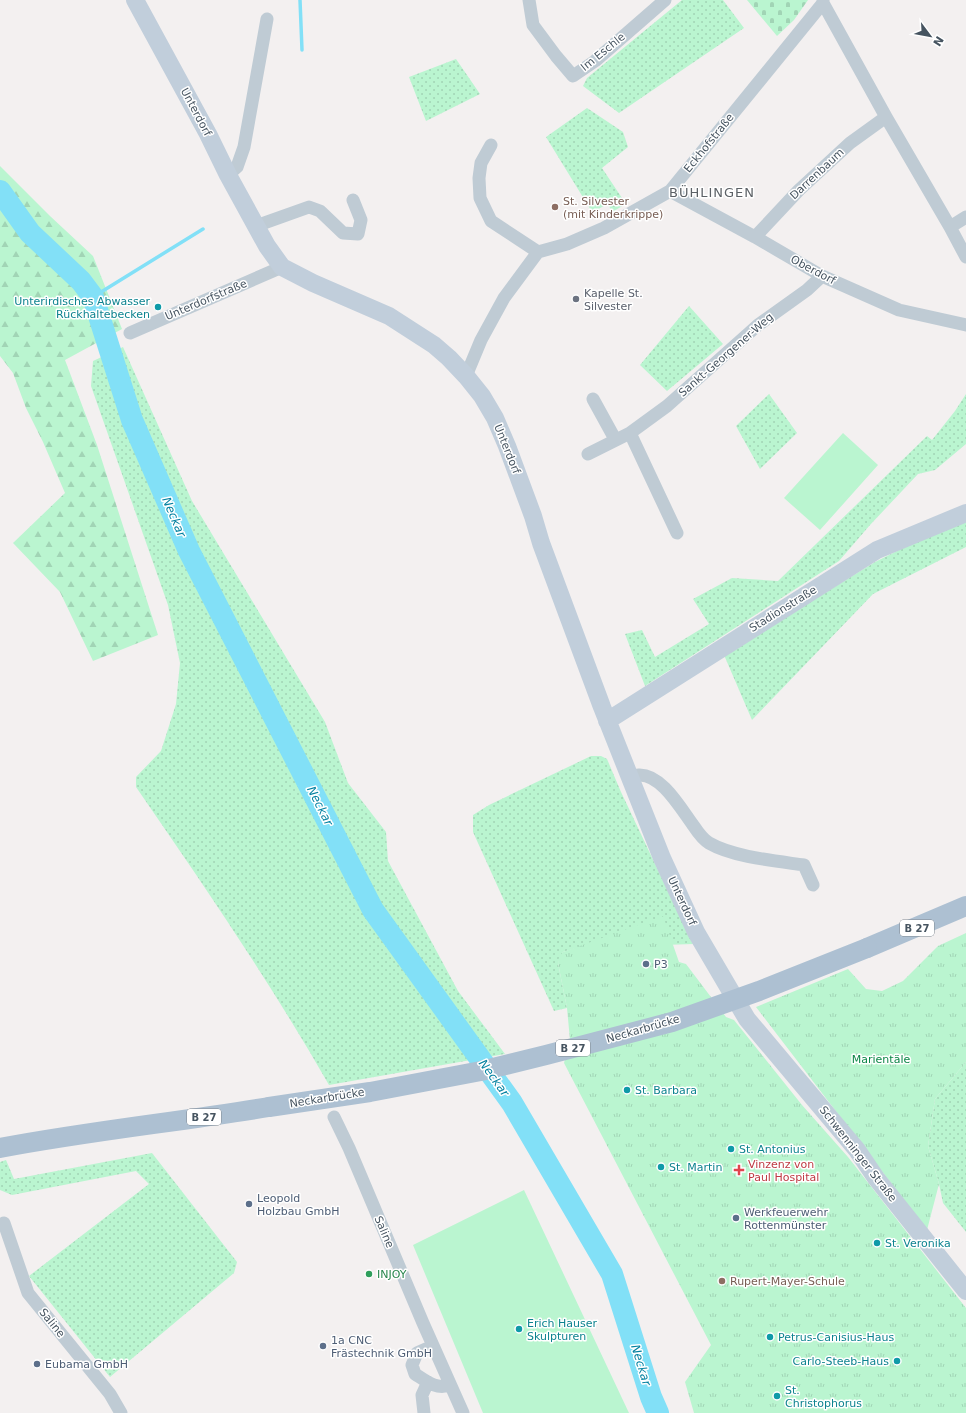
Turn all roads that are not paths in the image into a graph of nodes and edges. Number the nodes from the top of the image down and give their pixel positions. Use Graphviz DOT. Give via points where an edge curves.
graph roads {
  1 [pos="135,0"];
  2 [pos="529,0"];
  3 [pos="665,0"];
  4 [pos="823,1"];
  5 [pos="266,19"];
  6 [pos="886,118"];
  7 [pos="491,145"];
  8 [pos="228,174"];
  9 [pos="670,191"];
  10 [pos="353,200"];
  11 [pos="966,217"];
  12 [pos="256,226"];
  13 [pos="950,227"];
  14 [pos="755,237"];
  15 [pos="538,252"];
  16 [pos="966,257"];
  17 [pos="282,267"];
  18 [pos="822,276"];
  19 [pos="966,325"];
  20 [pos="130,333"];
  21 [pos="466,376"];
  22 [pos="593,399"];
  23 [pos="630,433"];
  24 [pos="615,439"];
  25 [pos="588,454"];
  26 [pos="966,513"];
  27 [pos="677,533"];
  28 [pos="607,721"];
  29 [pos="629,777"];
  30 [pos="813,885"];
  31 [pos="966,906"];
  32 [pos="747,1019"];
  33 [pos="334,1117"];
  34 [pos="0,1148"];
  35 [pos="4,1222"];
  36 [pos="966,1291"];
  37 [pos="434,1348"];
  38 [pos="428,1382"];
  39 [pos="450,1385"];
  40 [pos="121,1413"];
  41 [pos="424,1413"];
  42 [pos="463,1413"];
  1 -- 8 [label="street, Unterdorf"];
  2 -- 3 [label="street, Im Eschle" via="533,25 573,76 595,61"];
  4 -- 6 [label="street"];
  4 -- 9 [label="street, Eckhofstraße"];
  5 -- 8 [label="street" via="244,147 237,167"];
  6 -- 13 [label="street"];
  6 -- 14 [label="street, Darrenbaum" via="850,143 799,190"];
  7 -- 15 [label="street" via="481,163 480,198 491,221"];
  8 -- 12 [label="street, Unterdorf"];
  9 -- 14 [label="street, Oberdorf"];
  9 -- 15 [label="street, Eckhofstraße" via="604,228 567,244"];
  10 -- 12 [label="street" via="361,220 358,234 343,233 320,211 309,207"];
  11 -- 13 [label="street"];
  12 -- 17 [label="street, Unterdorf"];
  13 -- 16 [label="street"];
  14 -- 18 [label="street, Oberdorf"];
  15 -- 21 [label="street" via="504,298 481,340"];
  17 -- 20 [label="street, Unterdorfstraße"];
  17 -- 21 [label="street, Unterdorf" via="389,316 434,345"];
  18 -- 19 [label="street, Oberdorf" via="899,310"];
  18 -- 23 [label="street, Sankt-Georgener-Weg" via="758,326 667,406"];
  21 -- 28 [label="street, Unterdorf" via="495,418 507,446"];
  22 -- 24 [label="street"];
  23 -- 24 [label="street, Sankt-Georgener-Weg"];
  23 -- 27 [label="street"];
  24 -- 25 [label="street, Sankt-Georgener-Weg"];
  26 -- 28 [label="street, Stadionstraße" via="877,550"];
  28 -- 29 [label="street, Unterdorf"];
  29 -- 30 [label="street" via="639,775 657,782 672,795 708,842 732,852 804,866"];
  29 -- 32 [label="street, Unterdorf" via="696,932"];
  31 -- 34 [label="main road, Neckarbrücke / B 27, bridge" via="759,991 672,1022 553,1054 370,1092"];
  32 -- 36 [label="street, Schwenninger Straße" via="857,1150 876,1178"];
  33 -- 37 [label="street, Saline"];
  35 -- 40 [label="street, Saline" via="28,1293 110,1394"];
  37 -- 38 [label="street" via="417,1353 412,1365 415,1374"];
  37 -- 39 [label="street, Saline"];
  38 -- 39 [label="street" via="433,1386"];
  38 -- 41 [label="street" via="422,1395"];
  39 -- 42 [label="street, Saline"];
}
